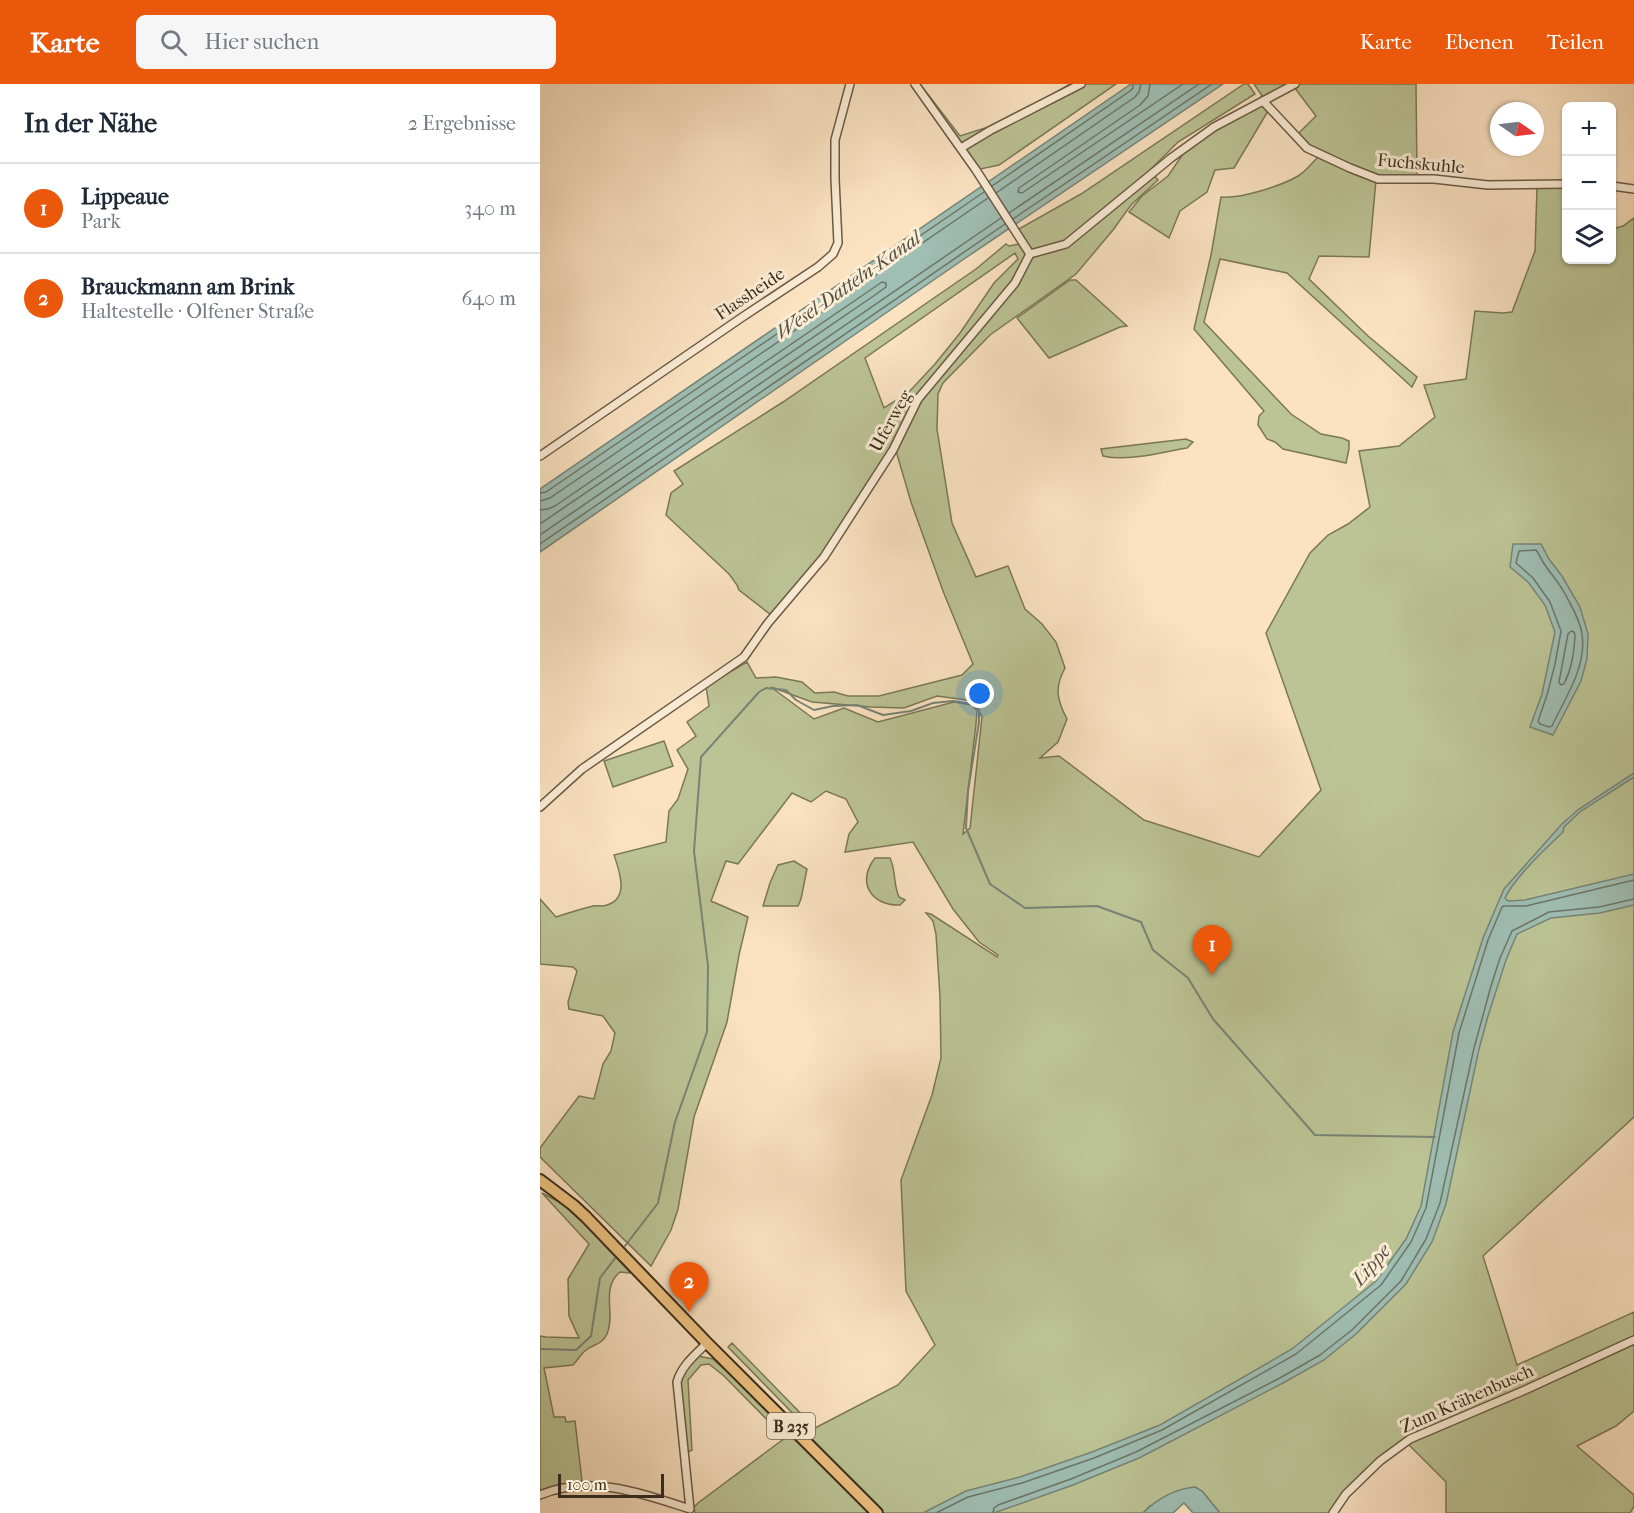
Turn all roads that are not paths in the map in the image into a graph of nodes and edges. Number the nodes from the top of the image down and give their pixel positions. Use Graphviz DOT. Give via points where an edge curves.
graph roads {
  1 [pos="850,84"];
  2 [pos="915,84"];
  3 [pos="1081,84"];
  4 [pos="1295,84"];
  5 [pos="1263,101"];
  6 [pos="961,148"];
  7 [pos="1562,184"];
  8 [pos="1616,187"];
  9 [pos="1634,189"];
  10 [pos="1030,254"];
  11 [pos="540,456"];
  12 [pos="540,807"];
  13 [pos="540,1180"];
  14 [pos="1634,1340"];
  15 [pos="707,1342"];
  16 [pos="540,1495"];
  17 [pos="690,1511"];
  18 [pos="875,1511"];
  19 [pos="1333,1513"];
  1 -- 11 [label="street, Flassheide" via="835,140 838,243 832,254"];
  2 -- 6 [label="street"];
  3 -- 6 [label="street"];
  4 -- 5 [label="street"];
  5 -- 7 [label="street, Fuchskuhle" via="1307,148 1378,179"];
  5 -- 10 [label="street" via="1214,127 1171,158 1066,244"];
  6 -- 10 [label="street"];
  8 -- 9 [label="street"];
  10 -- 12 [label="street, Uferweg" via="1015,283 918,399 893,450 834,543 744,657 582,769"];
  13 -- 15 [label="main road, B 235" via="586,1217"];
  14 -- 19 [label="street, Zum Krähenbusch" via="1410,1439 1380,1461 1346,1494"];
  15 -- 17 [label="street" via="686,1364 677,1382"];
  15 -- 18 [label="main road, B 235"];
  16 -- 17 [label="street" via="586,1485 618,1488"];
}
